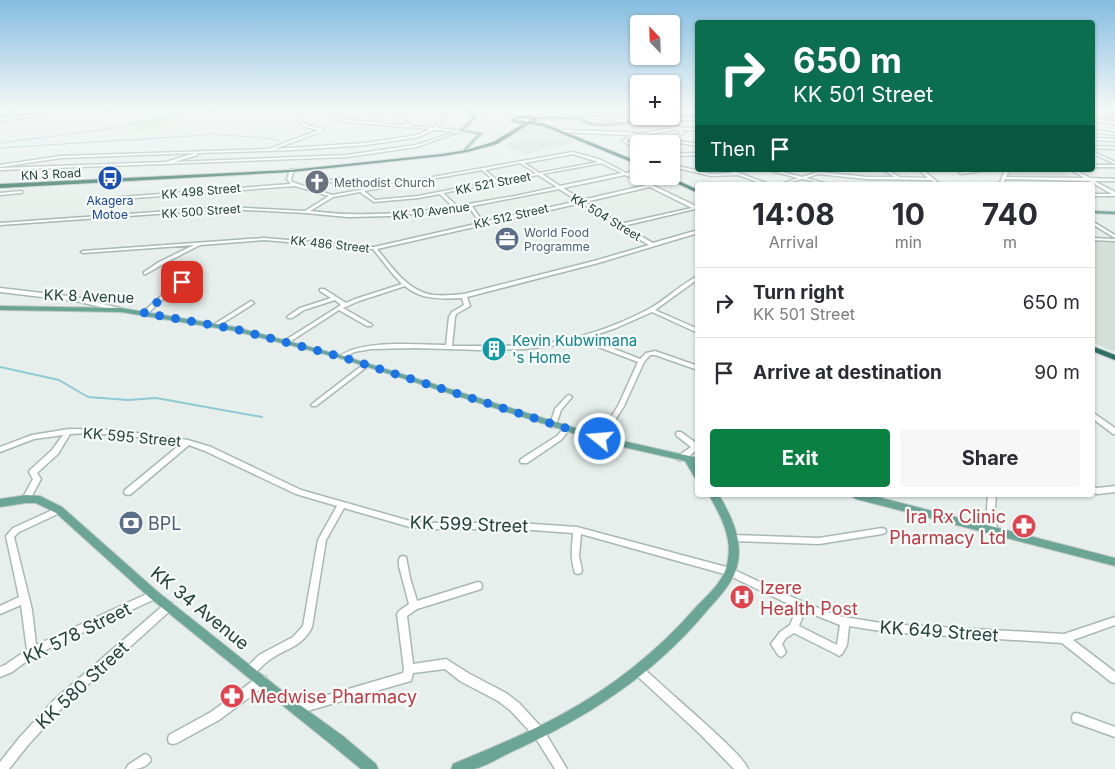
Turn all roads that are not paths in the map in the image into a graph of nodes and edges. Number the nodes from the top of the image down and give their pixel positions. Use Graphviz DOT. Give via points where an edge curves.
graph roads {
  1 [pos="278,146"];
  2 [pos="338,146"];
  3 [pos="416,146"];
  4 [pos="471,146"];
  5 [pos="477,146"];
  6 [pos="485,146"];
  7 [pos="596,146"];
  8 [pos="602,146"];
  9 [pos="1095,147"];
  10 [pos="1115,148"];
  11 [pos="468,149"];
  12 [pos="266,150"];
  13 [pos="291,151"];
  14 [pos="205,152"];
  15 [pos="695,154"];
  16 [pos="1095,154"];
  17 [pos="680,155"];
  18 [pos="284,159"];
  19 [pos="630,159"];
  20 [pos="630,159"];
  21 [pos="520,162"];
  22 [pos="602,162"];
  23 [pos="166,163"];
  24 [pos="1115,164"];
  25 [pos="1095,166"];
  26 [pos="0,168"];
  27 [pos="682,168"];
  28 [pos="482,169"];
  29 [pos="291,170"];
  30 [pos="695,172"];
  31 [pos="695,172"];
  32 [pos="733,172"];
  33 [pos="778,172"];
  34 [pos="888,172"];
  35 [pos="923,172"];
  36 [pos="970,172"];
  37 [pos="1006,172"];
  38 [pos="1077,172"];
  39 [pos="630,173"];
  40 [pos="961,173"];
  41 [pos="539,174"];
  42 [pos="626,174"];
  43 [pos="738,174"];
  44 [pos="800,178"];
  45 [pos="898,178"];
  46 [pos="1005,178"];
  47 [pos="340,179"];
  48 [pos="932,179"];
  49 [pos="1089,179"];
  50 [pos="1115,180"];
  51 [pos="498,182"];
  52 [pos="680,182"];
  53 [pos="761,182"];
  54 [pos="789,182"];
  55 [pos="817,182"];
  56 [pos="936,182"];
  57 [pos="1003,182"];
  58 [pos="1094,182"];
  59 [pos="680,183"];
  60 [pos="1095,183"];
  61 [pos="294,184"];
  62 [pos="0,185"];
  63 [pos="649,186"];
  64 [pos="304,187"];
  65 [pos="1095,187"];
  66 [pos="1102,187"];
  67 [pos="560,188"];
  68 [pos="695,189"];
  69 [pos="695,190"];
  70 [pos="361,191"];
  71 [pos="22,192"];
  72 [pos="441,193"];
  73 [pos="0,194"];
  74 [pos="1115,194"];
  75 [pos="1095,195"];
  76 [pos="332,196"];
  77 [pos="108,198"];
  78 [pos="579,201"];
  79 [pos="470,206"];
  80 [pos="457,208"];
  81 [pos="695,208"];
  82 [pos="695,208"];
  83 [pos="306,212"];
  84 [pos="1095,212"];
  85 [pos="1115,213"];
  86 [pos="482,222"];
  87 [pos="0,224"];
  88 [pos="1095,224"];
  89 [pos="619,226"];
  90 [pos="695,232"];
  91 [pos="1115,238"];
  92 [pos="1095,239"];
  93 [pos="201,243"];
  94 [pos="653,245"];
  95 [pos="374,248"];
  96 [pos="83,252"];
  97 [pos="146,273"];
  98 [pos="195,274"];
  99 [pos="695,279"];
  100 [pos="404,285"];
  101 [pos="0,290"];
  102 [pos="322,290"];
  103 [pos="464,296"];
  104 [pos="334,299"];
  105 [pos="251,303"];
  106 [pos="342,307"];
  107 [pos="0,308"];
  108 [pos="121,310"];
  109 [pos="652,310"];
  110 [pos="144,313"];
  111 [pos="290,317"];
  112 [pos="216,325"];
  113 [pos="369,325"];
  114 [pos="695,330"];
  115 [pos="580,338"];
  116 [pos="286,342"];
  117 [pos="449,346"];
  118 [pos="1095,347"];
  119 [pos="1095,348"];
  120 [pos="1115,354"];
  121 [pos="342,357"];
  122 [pos="1115,358"];
  123 [pos="640,361"];
  124 [pos="366,364"];
  125 [pos="695,367"];
  126 [pos="569,397"];
  127 [pos="314,405"];
  128 [pos="1095,416"];
  129 [pos="552,425"];
  130 [pos="567,429"];
  131 [pos="69,432"];
  132 [pos="1115,432"];
  133 [pos="679,434"];
  134 [pos="600,439"];
  135 [pos="188,442"];
  136 [pos="695,445"];
  137 [pos="695,448"];
  138 [pos="0,450"];
  139 [pos="689,459"];
  140 [pos="524,461"];
  141 [pos="695,470"];
  142 [pos="1095,490"];
  143 [pos="1115,490"];
  144 [pos="128,492"];
  145 [pos="715,497"];
  146 [pos="864,497"];
  147 [pos="992,497"];
  148 [pos="26,499"];
  149 [pos="0,504"];
  150 [pos="342,504"];
  151 [pos="59,510"];
  152 [pos="577,530"];
  153 [pos="994,530"];
  154 [pos="882,531"];
  155 [pos="732,538"];
  156 [pos="403,560"];
  157 [pos="1115,562"];
  158 [pos="578,570"];
  159 [pos="730,572"];
  160 [pos="478,586"];
  161 [pos="154,595"];
  162 [pos="24,599"];
  163 [pos="169,606"];
  164 [pos="414,606"];
  165 [pos="803,606"];
  166 [pos="0,610"];
  167 [pos="845,621"];
  168 [pos="1115,621"];
  169 [pos="793,628"];
  170 [pos="1064,639"];
  171 [pos="32,652"];
  172 [pos="781,652"];
  173 [pos="409,669"];
  174 [pos="638,670"];
  175 [pos="250,671"];
  176 [pos="0,672"];
  177 [pos="1115,678"];
  178 [pos="262,681"];
  179 [pos="296,710"];
  180 [pos="1077,718"];
  181 [pos="1115,732"];
  182 [pos="539,733"];
  183 [pos="173,740"];
  184 [pos="145,760"];
  185 [pos="2,769"];
  186 [pos="132,769"];
  187 [pos="371,769"];
  188 [pos="458,769"];
  189 [pos="561,769"];
  190 [pos="742,769"];
  1 -- 12 [label="street"];
  2 -- 12 [label="street"];
  3 -- 18 [label="street" via="340,156"];
  4 -- 11 [label="main road"];
  5 -- 11 [label="highway, KN 3 Road"];
  6 -- 11 [label="highway, KN 3 Road"];
  7 -- 19 [label="highway"];
  8 -- 20 [label="highway"];
  9 -- 10 [label="street"];
  11 -- 29 [label="highway, KN 3 Road"];
  12 -- 14 [label="street"];
  13 -- 18 [label="street"];
  14 -- 23 [label="street"];
  14 -- 26 [label="street" via="54,157"];
  15 -- 17 [label="street"];
  16 -- 24 [label="street"];
  18 -- 23 [label="street"];
  21 -- 22 [label="street" via="573,153"];
  21 -- 28 [label="street"];
  21 -- 41 [label="street, KK 504 Street"];
  22 -- 41 [label="street, KK 521 Street"];
  22 -- 42 [label="street"];
  23 -- 26 [label="street"];
  24 -- 25 [label="street"];
  27 -- 30 [label="street"];
  28 -- 51 [label="street"];
  28 -- 70 [label="street"];
  29 -- 61 [label="street" via="289,179"];
  29 -- 62 [label="highway, KN 3 Road"];
  31 -- 43 [label="street" via="705,175"];
  32 -- 43 [label="street"];
  33 -- 44 [label="street"];
  34 -- 45 [label="street"];
  35 -- 48 [label="street"];
  36 -- 40 [label="street"];
  37 -- 46 [label="street"];
  38 -- 49 [label="street"];
  39 -- 42 [label="street, KK 10 Avenue"];
  41 -- 51 [label="street, KK 521 Street"];
  41 -- 67 [label="street, KK 504 Street"];
  42 -- 63 [label="street"];
  42 -- 67 [label="street, KK 10 Avenue"];
  43 -- 53 [label="street"];
  44 -- 45 [label="street" via="822,173"];
  44 -- 54 [label="street"];
  44 -- 55 [label="street"];
  45 -- 48 [label="street"];
  46 -- 49 [label="street"];
  46 -- 57 [label="street"];
  47 -- 64 [label="street"];
  48 -- 56 [label="street"];
  49 -- 50 [label="street"];
  49 -- 58 [label="street"];
  51 -- 72 [label="street, KK 521 Street"];
  52 -- 68 [label="highway"];
  59 -- 69 [label="highway"];
  60 -- 66 [label="street"];
  61 -- 64 [label="street"];
  61 -- 77 [label="street, KK 498 Street"];
  63 -- 78 [label="street, KK 512 Street"];
  63 -- 81 [label="street"];
  64 -- 76 [label="street"];
  65 -- 66 [label="street"];
  66 -- 74 [label="street"];
  67 -- 78 [label="street, KK 504 Street"];
  67 -- 79 [label="street, KK 10 Avenue"];
  70 -- 72 [label="street, KK 521 Street" via="374,201"];
  70 -- 76 [label="street"];
  71 -- 73 [label="street"];
  72 -- 80 [label="street"];
  74 -- 75 [label="street"];
  76 -- 83 [label="street"];
  78 -- 86 [label="street, KK 512 Street"];
  78 -- 89 [label="street, KK 504 Street"];
  79 -- 80 [label="street, KK 10 Avenue"];
  79 -- 86 [label="street"];
  80 -- 83 [label="street, KK 10 Avenue" via="374,217"];
  82 -- 89 [label="street"];
  83 -- 87 [label="street, KK 500 Street" via="238,208"];
  84 -- 85 [label="main road"];
  86 -- 95 [label="street, KK 512 Street"];
  88 -- 91 [label="street"];
  89 -- 94 [label="street, KK 504 Street"];
  90 -- 94 [label="street, KK 486 Street"];
  91 -- 92 [label="street"];
  93 -- 95 [label="street, KK 486 Street" via="264,239"];
  93 -- 96 [label="street, KK 486 Street"];
  93 -- 97 [label="street"];
  94 -- 103 [label="street, KK 486 Street"];
  95 -- 100 [label="street, KK 486 Street"];
  98 -- 110 [label="street"];
  99 -- 109 [label="street"];
  100 -- 103 [label="street, KK 486 Street" via="431,297"];
  100 -- 106 [label="street"];
  101 -- 108 [label="street" via="76,299"];
  102 -- 104 [label="street"];
  103 -- 117 [label="street" via="467,306 452,317"];
  104 -- 106 [label="street"];
  104 -- 111 [label="street" via="302,309"];
  105 -- 112 [label="street"];
  106 -- 113 [label="street"];
  106 -- 116 [label="street"];
  107 -- 108 [label="main road, KK 8 Avenue"];
  108 -- 110 [label="main road, KK 8 Avenue"];
  109 -- 114 [label="street"];
  109 -- 115 [label="street"];
  110 -- 112 [label="main road, KK 8 Avenue"];
  112 -- 116 [label="main road, KK 8 Avenue"];
  115 -- 117 [label="street" via="539,346"];
  115 -- 123 [label="street"];
  116 -- 121 [label="main road, KK 8 Avenue"];
  117 -- 121 [label="street" via="371,347"];
  118 -- 120 [label="highway"];
  119 -- 122 [label="highway"];
  121 -- 124 [label="main road, KK 8 Avenue"];
  123 -- 125 [label="street" via="655,353"];
  123 -- 134 [label="street" via="618,412"];
  124 -- 127 [label="street"];
  124 -- 129 [label="main road, KK 8 Avenue"];
  126 -- 129 [label="street" via="558,408"];
  128 -- 132 [label="street"];
  129 -- 130 [label="main road, KK 8 Avenue"];
  130 -- 134 [label="main road, KK 8 Avenue"];
  130 -- 140 [label="street"];
  131 -- 135 [label="street, KK 595 Street" via="116,432"];
  131 -- 138 [label="street, KK 595 Street" via="35,436"];
  131 -- 148 [label="street" via="56,452 33,472 37,479"];
  133 -- 136 [label="street"];
  134 -- 139 [label="main road, KK 8 Avenue"];
  135 -- 144 [label="street, KK 595 Street"];
  135 -- 150 [label="street, KK 599 Street" via="299,492"];
  137 -- 139 [label="street"];
  139 -- 141 [label="main road"];
  142 -- 143 [label="street"];
  145 -- 155 [label="main road" via="729,522"];
  146 -- 153 [label="main road"];
  147 -- 153 [label="street"];
  148 -- 149 [label="main road, KK 34 Avenue"];
  148 -- 151 [label="main road, KK 34 Avenue" via="37,499"];
  150 -- 152 [label="street, KK 599 Street" via="410,524"];
  150 -- 175 [label="street" via="322,540 309,618 302,636 271,653"];
  151 -- 161 [label="main road, KK 34 Avenue"];
  151 -- 162 [label="street" via="10,536"];
  152 -- 158 [label="street" via="575,556"];
  152 -- 159 [label="street, KK 599 Street"];
  153 -- 157 [label="main road"];
  154 -- 155 [label="street" via="819,541"];
  155 -- 159 [label="main road"];
  156 -- 164 [label="street"];
  159 -- 165 [label="street, KK 649 Street"];
  159 -- 174 [label="main road" via="684,629"];
  160 -- 164 [label="street"];
  161 -- 163 [label="main road, KK 34 Avenue"];
  161 -- 171 [label="street, KK 578 Street"];
  162 -- 166 [label="street"];
  162 -- 171 [label="street"];
  163 -- 175 [label="main road, KK 34 Avenue"];
  163 -- 185 [label="street, KK 580 Street" via="57,705"];
  164 -- 173 [label="street" via="401,618"];
  165 -- 167 [label="street, KK 649 Street"];
  165 -- 169 [label="street"];
  167 -- 169 [label="street" via="839,651"];
  167 -- 170 [label="street, KK 649 Street" via="887,628"];
  168 -- 170 [label="street"];
  169 -- 172 [label="street" via="776,644"];
  170 -- 177 [label="street"];
  171 -- 176 [label="street, KK 578 Street"];
  173 -- 179 [label="street" via="407,677 401,680"];
  173 -- 182 [label="street" via="446,664 502,697"];
  174 -- 182 [label="main road" via="588,706"];
  174 -- 190 [label="street" via="726,750"];
  175 -- 178 [label="main road, KK 34 Avenue"];
  178 -- 179 [label="main road, KK 34 Avenue"];
  178 -- 183 [label="street" via="215,716"];
  179 -- 187 [label="main road, KK 34 Avenue"];
  180 -- 181 [label="street"];
  182 -- 188 [label="main road"];
  182 -- 189 [label="street"];
  184 -- 186 [label="street"];
}
